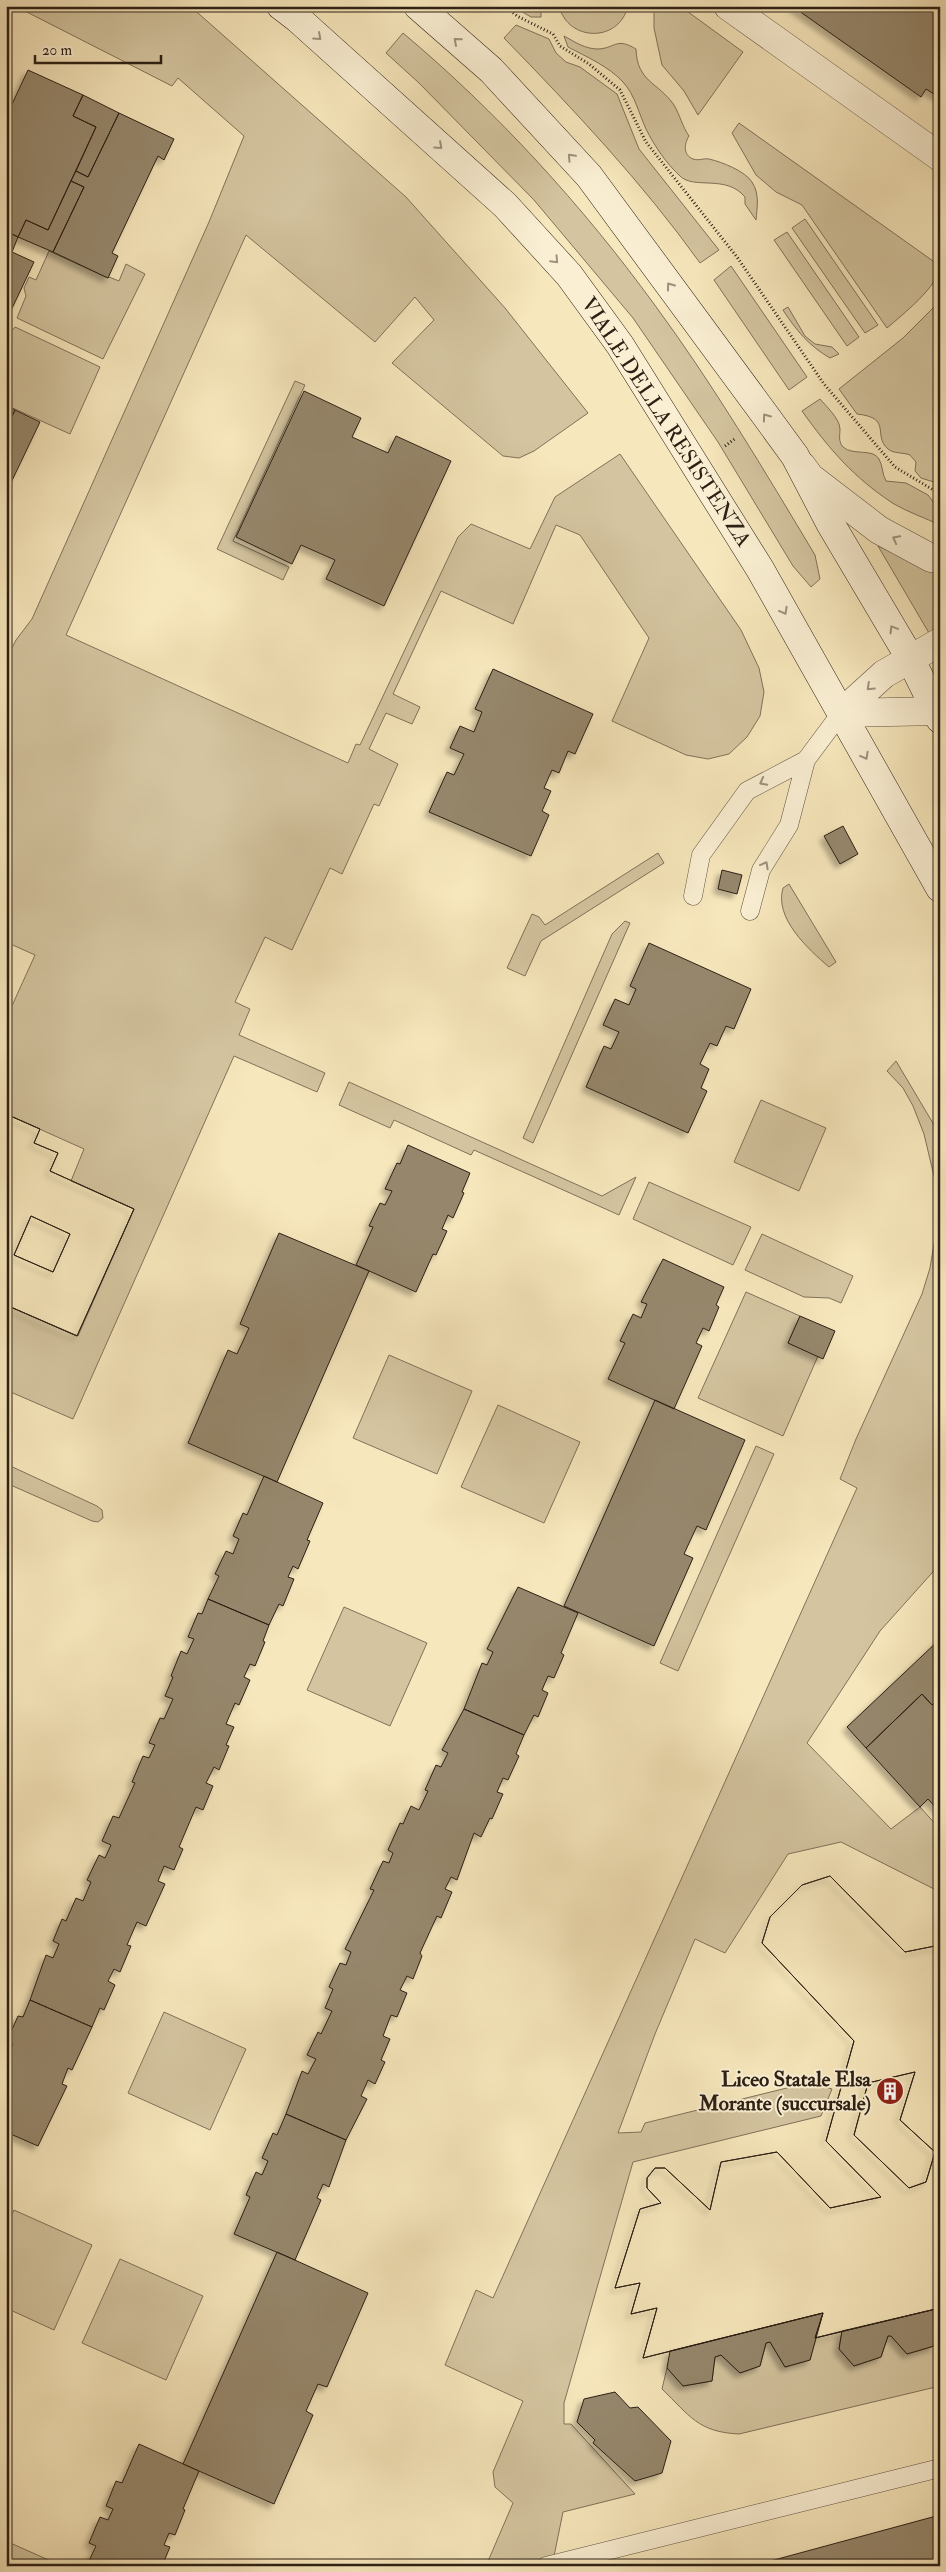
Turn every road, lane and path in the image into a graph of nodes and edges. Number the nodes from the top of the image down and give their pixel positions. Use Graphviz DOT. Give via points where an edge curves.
graph roads {
  1 [pos="281,6"];
  2 [pos="418,6"];
  3 [pos="505,6"];
  4 [pos="728,6"];
  5 [pos="940,157"];
  6 [pos="740,436"];
  7 [pos="718,450"];
  8 [pos="795,456"];
  9 [pos="940,494"];
  10 [pos="940,559"];
  11 [pos="940,642"];
  12 [pos="910,658"];
  13 [pos="842,713"];
  14 [pos="938,714"];
  15 [pos="806,760"];
  16 [pos="940,888"];
  17 [pos="693,896"];
  18 [pos="750,911"];
  19 [pos="940,2468"];
  20 [pos="546,2566"];
  1 -- 13 [label="street, VIALE DELLA RESISTENZA, one-way" via="504,205 570,275 620,345 760,569"];
  8 -- 2 [label="street, one-way" via="589,176 491,70"];
  3 -- 9 [label="path" via="517,16 553,34 560,46 589,64 620,90 646,142 737,257 824,384 895,467"];
  4 -- 5 [label="street"];
  6 -- 7 [label="path"];
  10 -- 8 [label="street, one-way" via="930,558 879,530 810,476"];
  12 -- 8 [label="street, one-way" via="830,523"];
  11 -- 12 [label="street"];
  12 -- 13 [label="street, one-way" via="884,674"];
  12 -- 14 [label="street"];
  13 -- 14 [label="street"];
  13 -- 15 [label="lane"];
  13 -- 16 [label="street, VIALE DELLA RESISTENZA, one-way"];
  15 -- 17 [label="lane, one-way" via="747,791 701,855"];
  18 -- 15 [label="lane, one-way" via="761,870 789,825"];
  19 -- 20 [label="lane"];
}
